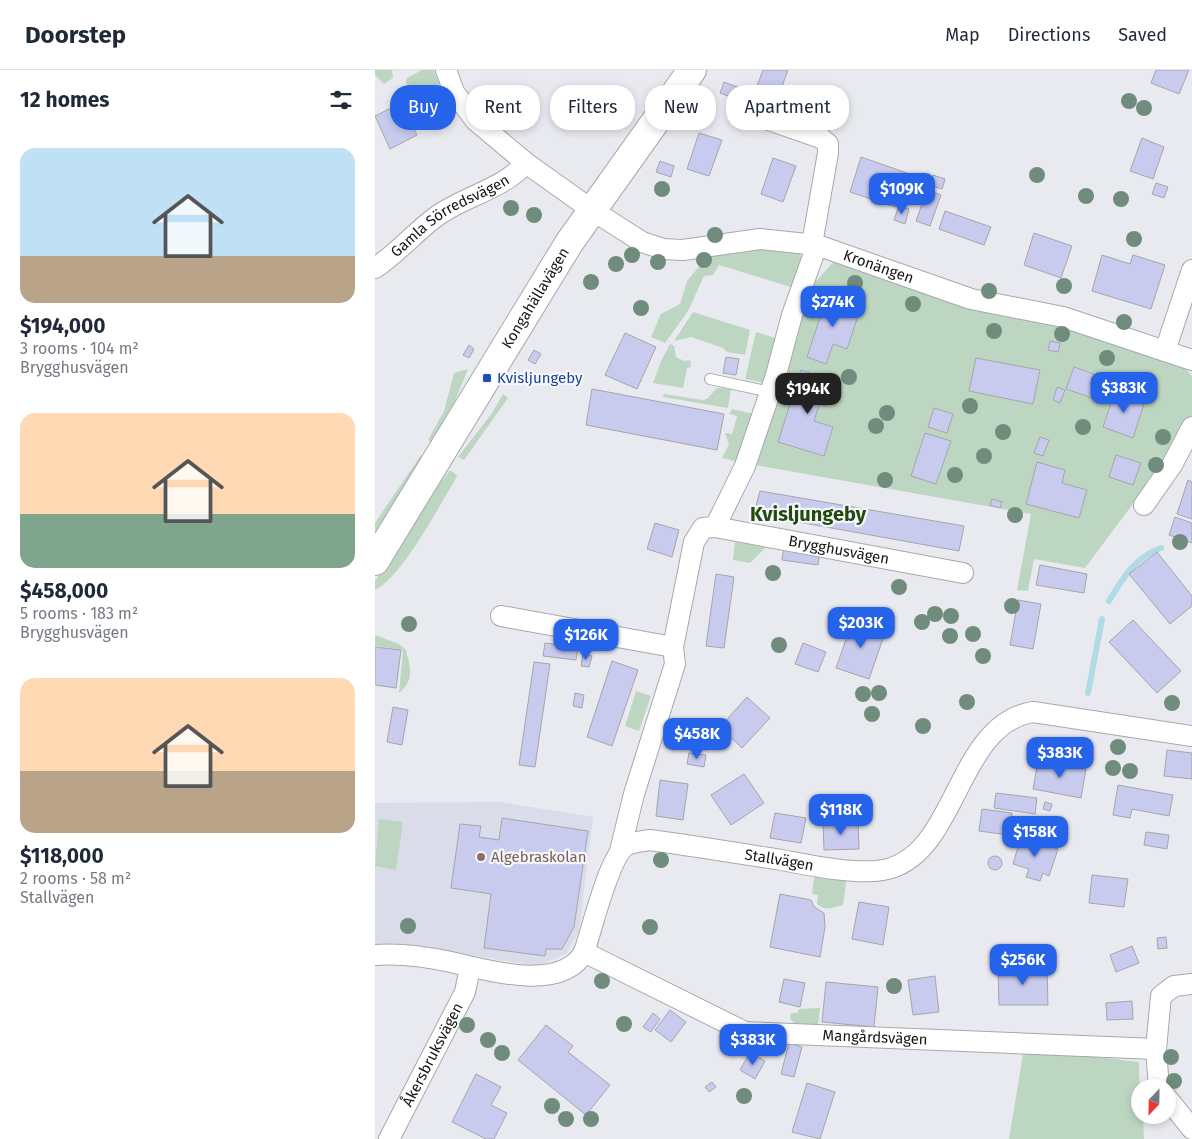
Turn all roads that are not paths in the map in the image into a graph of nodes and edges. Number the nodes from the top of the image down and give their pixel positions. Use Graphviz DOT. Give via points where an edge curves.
graph roads {
  1 [pos="446,70"];
  2 [pos="692,70"];
  3 [pos="798,130"];
  4 [pos="526,163"];
  5 [pos="592,210"];
  6 [pos="814,244"];
  7 [pos="375,268"];
  8 [pos="1192,270"];
  9 [pos="1165,351"];
  10 [pos="1192,360"];
  11 [pos="710,378"];
  12 [pos="770,392"];
  13 [pos="1192,427"];
  14 [pos="1144,505"];
  15 [pos="715,527"];
  16 [pos="375,561"];
  17 [pos="963,573"];
  18 [pos="501,616"];
  19 [pos="673,647"];
  20 [pos="1192,736"];
  21 [pos="621,851"];
  22 [pos="584,952"];
  23 [pos="375,956"];
  24 [pos="470,968"];
  25 [pos="1192,984"];
  26 [pos="1156,1049"];
  27 [pos="1158,1079"];
  28 [pos="1176,1109"];
  29 [pos="1192,1129"];
  30 [pos="389,1139"];
  1 -- 4 [label="street, Gamla Sörredsvägen" via="460,103"];
  2 -- 5 [label="street, Kongahällavägen"];
  3 -- 6 [label="street" via="821,138 827,144"];
  4 -- 5 [label="street, Gamla Sörredsvägen"];
  4 -- 7 [label="street, Gamla Sörredsvägen" via="511,177 438,215"];
  5 -- 6 [label="street, Kronängen" via="642,242 663,249 708,248 760,239"];
  5 -- 16 [label="street, Kongahällavägen"];
  6 -- 9 [label="street, Kronängen" via="971,299 1063,317"];
  6 -- 12 [label="street"];
  8 -- 9 [label="street"];
  9 -- 10 [label="street, Kronängen"];
  11 -- 12 [label="lane"];
  12 -- 15 [label="street" via="745,466"];
  13 -- 14 [label="street"];
  15 -- 17 [label="street, Brygghusvägen"];
  15 -- 19 [label="street" via="703,528 694,542"];
  18 -- 19 [label="street"];
  19 -- 21 [label="street" via="675,664 633,794"];
  20 -- 21 [label="street, Stallvägen" via="1033,712 1019,714 987,740 930,837 915,854 899,865 883,870 808,865 650,840 627,846"];
  21 -- 22 [label="street" via="613,863"];
  22 -- 24 [label="street" via="569,967 552,974 537,976"];
  22 -- 26 [label="street, Mangårdsvägen" via="745,1032"];
  23 -- 24 [label="street" via="410,956"];
  24 -- 30 [label="street, Åkersbruksvägen" via="465,992"];
  25 -- 26 [label="street" via="1174,986 1161,996"];
  26 -- 27 [label="street"];
  28 -- 29 [label="street"];
}
